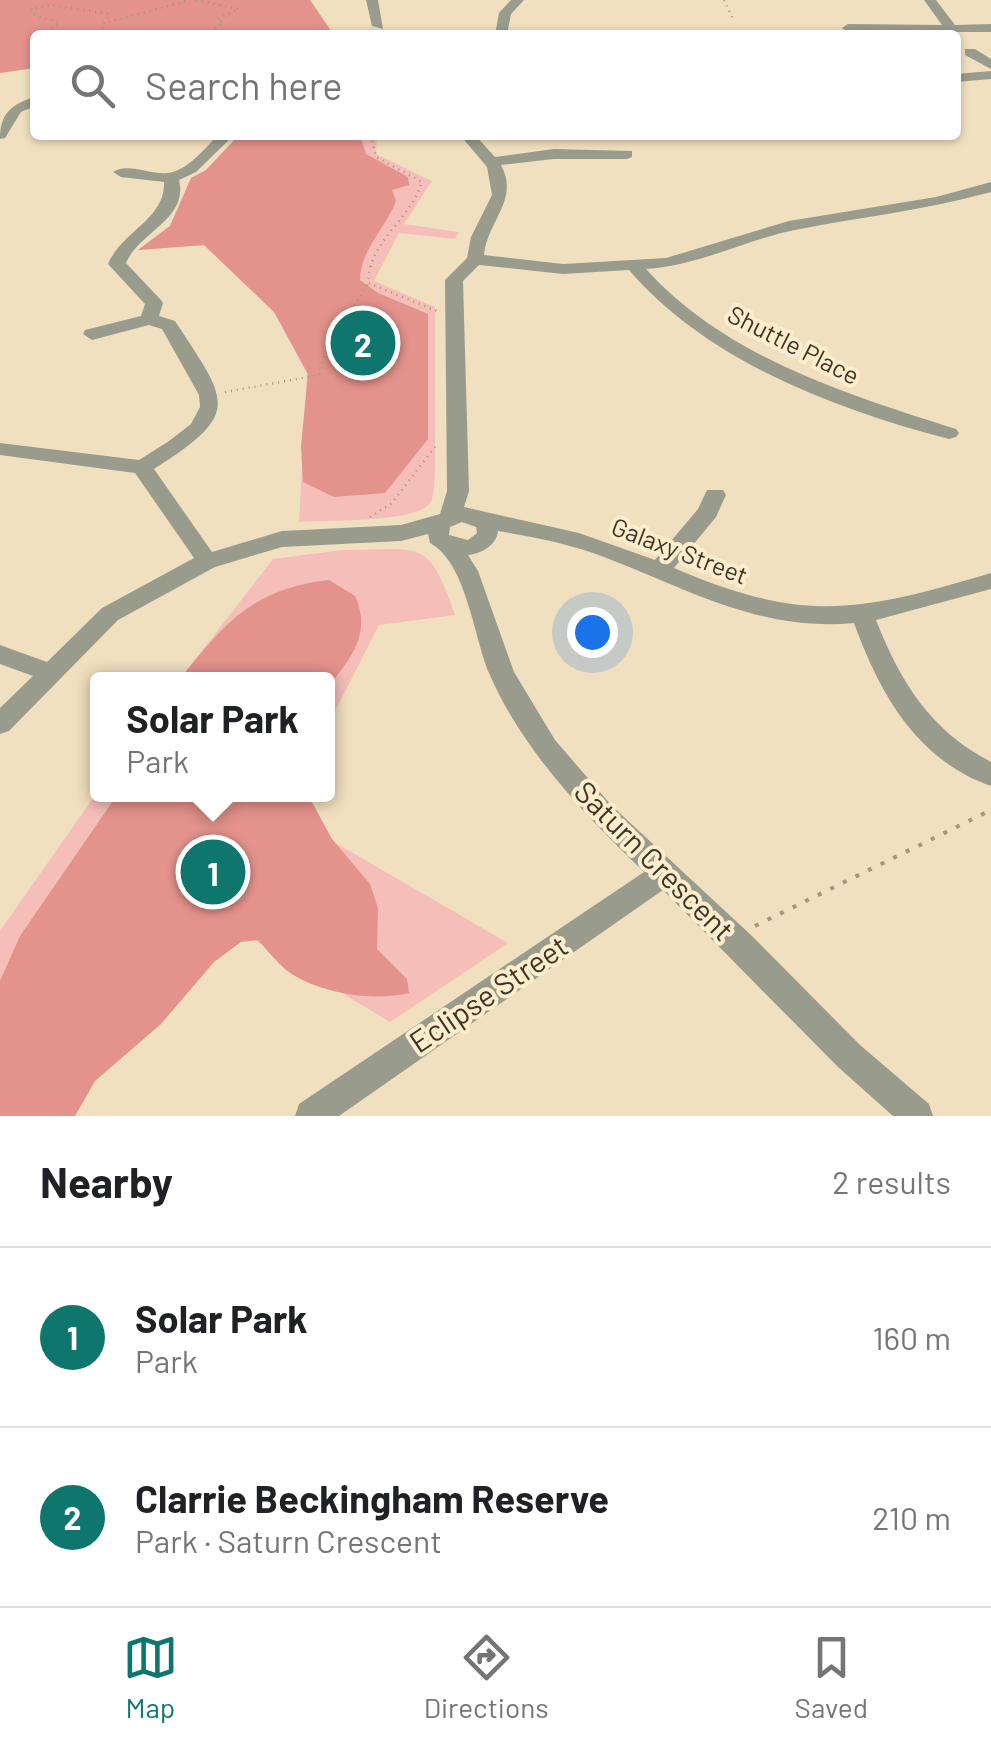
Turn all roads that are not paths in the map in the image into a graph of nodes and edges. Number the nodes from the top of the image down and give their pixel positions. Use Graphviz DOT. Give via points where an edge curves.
graph roads {
  1 [pos="372,0"];
  2 [pos="518,0"];
  3 [pos="930,0"];
  4 [pos="378,26"];
  5 [pos="848,28"];
  6 [pos="991,28"];
  7 [pos="952,29"];
  8 [pos="502,30"];
  9 [pos="970,52"];
  10 [pos="991,65"];
  11 [pos="991,75"];
  12 [pos="961,78"];
  13 [pos="30,104"];
  14 [pos="4,120"];
  15 [pos="0,135"];
  16 [pos="222,140"];
  17 [pos="472,140"];
  18 [pos="627,154"];
  19 [pos="490,162"];
  20 [pos="121,172"];
  21 [pos="171,178"];
  22 [pos="991,187"];
  23 [pos="476,260"];
  24 [pos="635,267"];
  25 [pos="148,318"];
  26 [pos="92,334"];
  27 [pos="949,433"];
  28 [pos="0,449"];
  29 [pos="142,467"];
  30 [pos="715,494"];
  31 [pos="462,536"];
  32 [pos="207,560"];
  33 [pos="657,573"];
  34 [pos="991,581"];
  35 [pos="862,614"];
  36 [pos="0,654"];
  37 [pos="49,672"];
  38 [pos="0,724"];
  39 [pos="991,775"];
  40 [pos="665,872"];
  41 [pos="916,1113"];
  42 [pos="311,1116"];
  1 -- 4 [label="street"];
  2 -- 8 [label="street" via="505,13"];
  3 -- 7 [label="street"];
  5 -- 7 [label="street"];
  6 -- 7 [label="street"];
  9 -- 10 [label="street"];
  11 -- 12 [label="street"];
  13 -- 14 [label="street"];
  14 -- 15 [label="street"];
  16 -- 21 [label="street"];
  17 -- 19 [label="street"];
  18 -- 19 [label="street"];
  19 -- 23 [label="street" via="500,198 474,245"];
  20 -- 21 [label="street"];
  21 -- 25 [label="street" via="163,215 118,256 122,271 154,303"];
  22 -- 24 [label="street" via="802,223 689,258"];
  23 -- 24 [label="street" via="564,269"];
  23 -- 31 [label="street" via="454,280 452,300"];
  24 -- 27 [label="street, Shuttle Place" via="688,317 808,384"];
  25 -- 26 [label="street"];
  25 -- 29 [label="street" via="168,326 212,406 207,420"];
  28 -- 29 [label="street"];
  29 -- 32 [label="street"];
  30 -- 33 [label="street" via="708,512"];
  31 -- 32 [label="street, Galaxy Street" via="282,539"];
  31 -- 33 [label="street, Galaxy Street" via="555,534"];
  31 -- 40 [label="street, Saturn Crescent" via="502,674 520,710 601,813"];
  32 -- 37 [label="street, Galaxy Street" via="110,614"];
  33 -- 35 [label="street, Galaxy Street" via="728,601 787,614"];
  34 -- 35 [label="street, Galaxy Street"];
  35 -- 39 [label="street" via="904,709 955,758"];
  36 -- 37 [label="street"];
  37 -- 38 [label="street, Galaxy Street"];
  40 -- 41 [label="street, Saturn Crescent"];
  40 -- 42 [label="street, Eclipse Street"];
}
